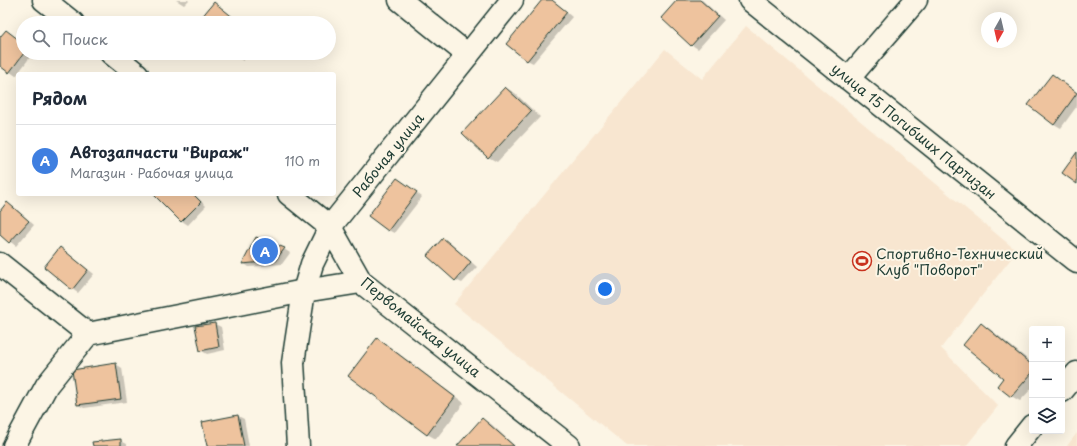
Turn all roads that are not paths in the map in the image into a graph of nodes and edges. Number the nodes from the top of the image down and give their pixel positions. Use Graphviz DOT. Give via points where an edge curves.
graph roads {
  1 [pos="44,0"];
  2 [pos="400,0"];
  3 [pos="512,0"];
  4 [pos="750,0"];
  5 [pos="916,0"];
  6 [pos="64,16"];
  7 [pos="468,55"];
  8 [pos="120,60"];
  9 [pos="135,72"];
  10 [pos="848,79"];
  11 [pos="292,196"];
  12 [pos="330,226"];
  13 [pos="1077,262"];
  14 [pos="0,264"];
  15 [pos="361,282"];
  16 [pos="304,291"];
  17 [pos="88,334"];
  18 [pos="1077,373"];
  19 [pos="1065,387"];
  20 [pos="1029,430"];
  21 [pos="14,446"];
  22 [pos="298,446"];
  23 [pos="569,446"];
  24 [pos="1016,446"];
  1 -- 6 [label="street"];
  2 -- 7 [label="street"];
  3 -- 7 [label="street, Рабочая улица"];
  4 -- 10 [label="street, улица 15 Погибших Партизан"];
  5 -- 10 [label="street"];
  7 -- 12 [label="street, Рабочая улица"];
  8 -- 9 [label="street"];
  10 -- 13 [label="street, улица 15 Погибших Партизан"];
  11 -- 12 [label="street, Первомайская улица"];
  12 -- 15 [label="street, Первомайская улица"];
  12 -- 16 [label="street, Рабочая улица" via="312,264"];
  14 -- 17 [label="street"];
  15 -- 16 [label="street"];
  15 -- 23 [label="street, Первомайская улица"];
  16 -- 17 [label="street"];
  16 -- 22 [label="street, Рабочая улица" via="293,363"];
  17 -- 21 [label="street" via="47,385"];
  18 -- 19 [label="street"];
  20 -- 24 [label="street"];
}
